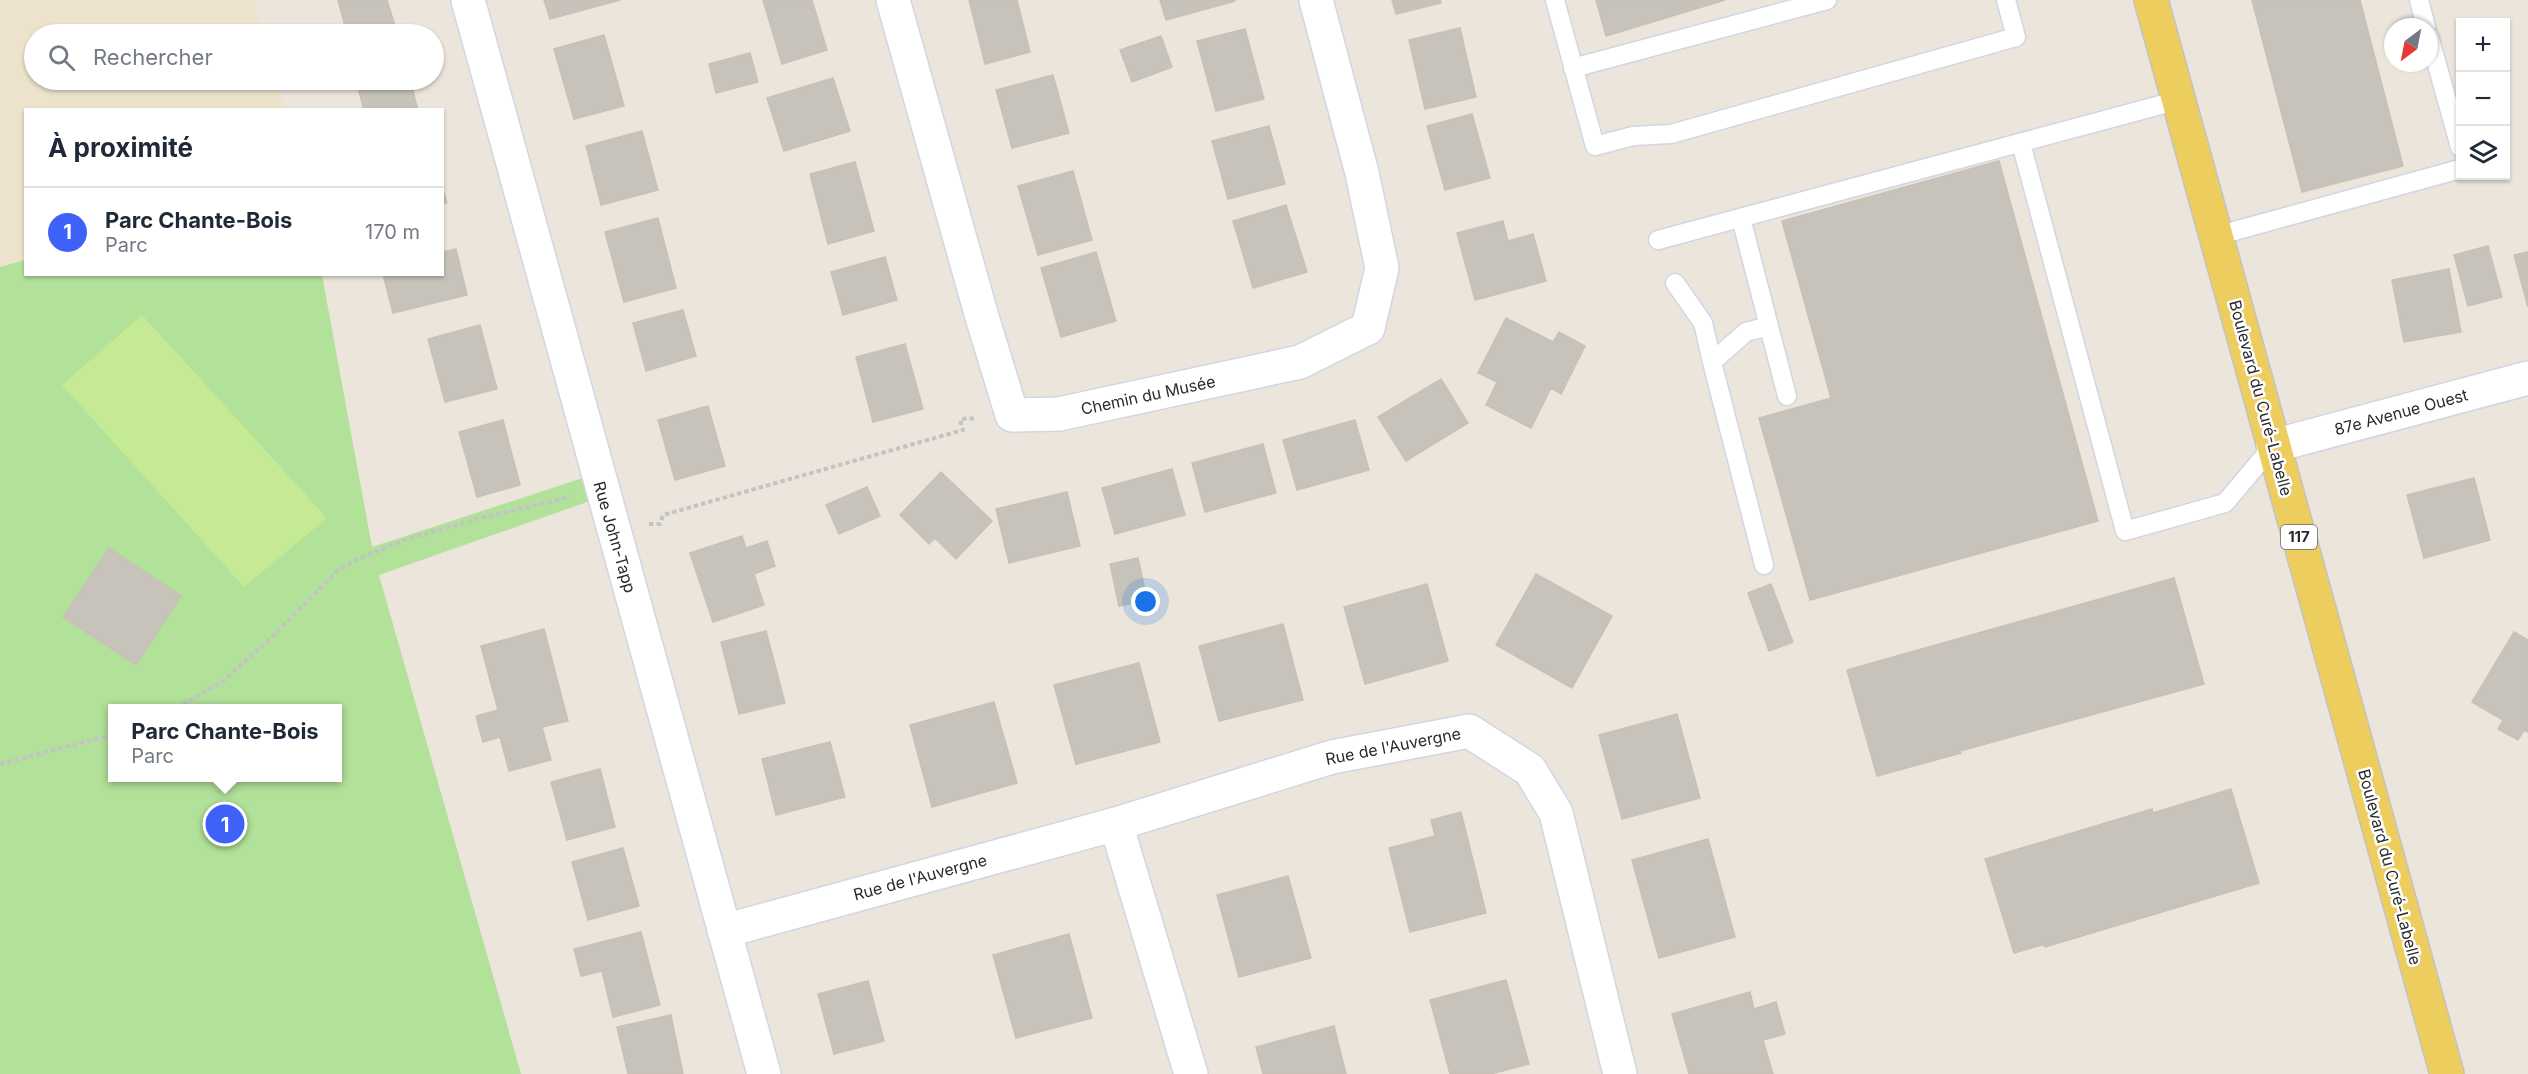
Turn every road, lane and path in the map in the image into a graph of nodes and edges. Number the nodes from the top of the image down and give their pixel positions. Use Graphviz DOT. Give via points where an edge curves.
graph roads {
  1 [pos="468,0"];
  2 [pos="893,0"];
  3 [pos="1316,0"];
  4 [pos="1555,0"];
  5 [pos="1827,0"];
  6 [pos="2006,0"];
  7 [pos="2151,0"];
  8 [pos="2419,0"];
  9 [pos="2424,18"];
  10 [pos="1573,68"];
  11 [pos="2438,68"];
  12 [pos="2179,100"];
  13 [pos="2456,133"];
  14 [pos="2021,143"];
  15 [pos="2456,170"];
  16 [pos="1741,218"];
  17 [pos="2216,236"];
  18 [pos="1658,240"];
  19 [pos="1675,283"];
  20 [pos="1769,326"];
  21 [pos="1712,362"];
  22 [pos="2528,378"];
  23 [pos="1787,396"];
  24 [pos="982,421"];
  25 [pos="2273,446"];
  26 [pos="575,496"];
  27 [pos="639,524"];
  28 [pos="1764,565"];
  29 [pos="183,704"];
  30 [pos="108,736"];
  31 [pos="0,764"];
  32 [pos="1116,824"];
  33 [pos="724,931"];
  34 [pos="764,1074"];
  35 [pos="1191,1074"];
  36 [pos="1620,1074"];
  37 [pos="2447,1074"];
  1 -- 33 [label="street, Rue John-Tapp"];
  2 -- 3 [label="street, Chemin du Musée" via="1012,416 1059,414 1300,362 1368,328 1382,268 1362,173"];
  4 -- 10 [label="lane"];
  5 -- 10 [label="lane"];
  6 -- 10 [label="lane" via="2016,37 1671,134 1633,136 1595,146"];
  7 -- 12 [label="main road, Boulevard du Curé-Labelle / 117"];
  8 -- 9 [label="lane"];
  11 -- 13 [label="lane"];
  12 -- 14 [label="lane"];
  12 -- 17 [label="main road, Boulevard du Curé-Labelle / 117"];
  14 -- 16 [label="lane"];
  14 -- 25 [label="lane" via="2125,531 2225,503"];
  15 -- 17 [label="lane"];
  16 -- 18 [label="lane"];
  16 -- 20 [label="lane"];
  17 -- 25 [label="main road, Boulevard du Curé-Labelle / 117"];
  19 -- 21 [label="lane" via="1703,323"];
  20 -- 21 [label="lane" via="1746,332"];
  20 -- 23 [label="lane"];
  21 -- 28 [label="lane"];
  22 -- 25 [label="street, 87e Avenue Ouest"];
  24 -- 27 [label="path" via="960,420 963,430 663,515 660,524"];
  25 -- 37 [label="main road, Boulevard du Curé-Labelle / 117"];
  26 -- 29 [label="path" via="462,523 358,559 338,570 222,682"];
  30 -- 31 [label="path"];
  32 -- 33 [label="street, Rue de l'Auvergne"];
  32 -- 35 [label="street"];
  32 -- 36 [label="street, Rue de l'Auvergne" via="1332,757 1469,731 1530,770 1556,813"];
  33 -- 34 [label="street, Rue John-Tapp"];
}
